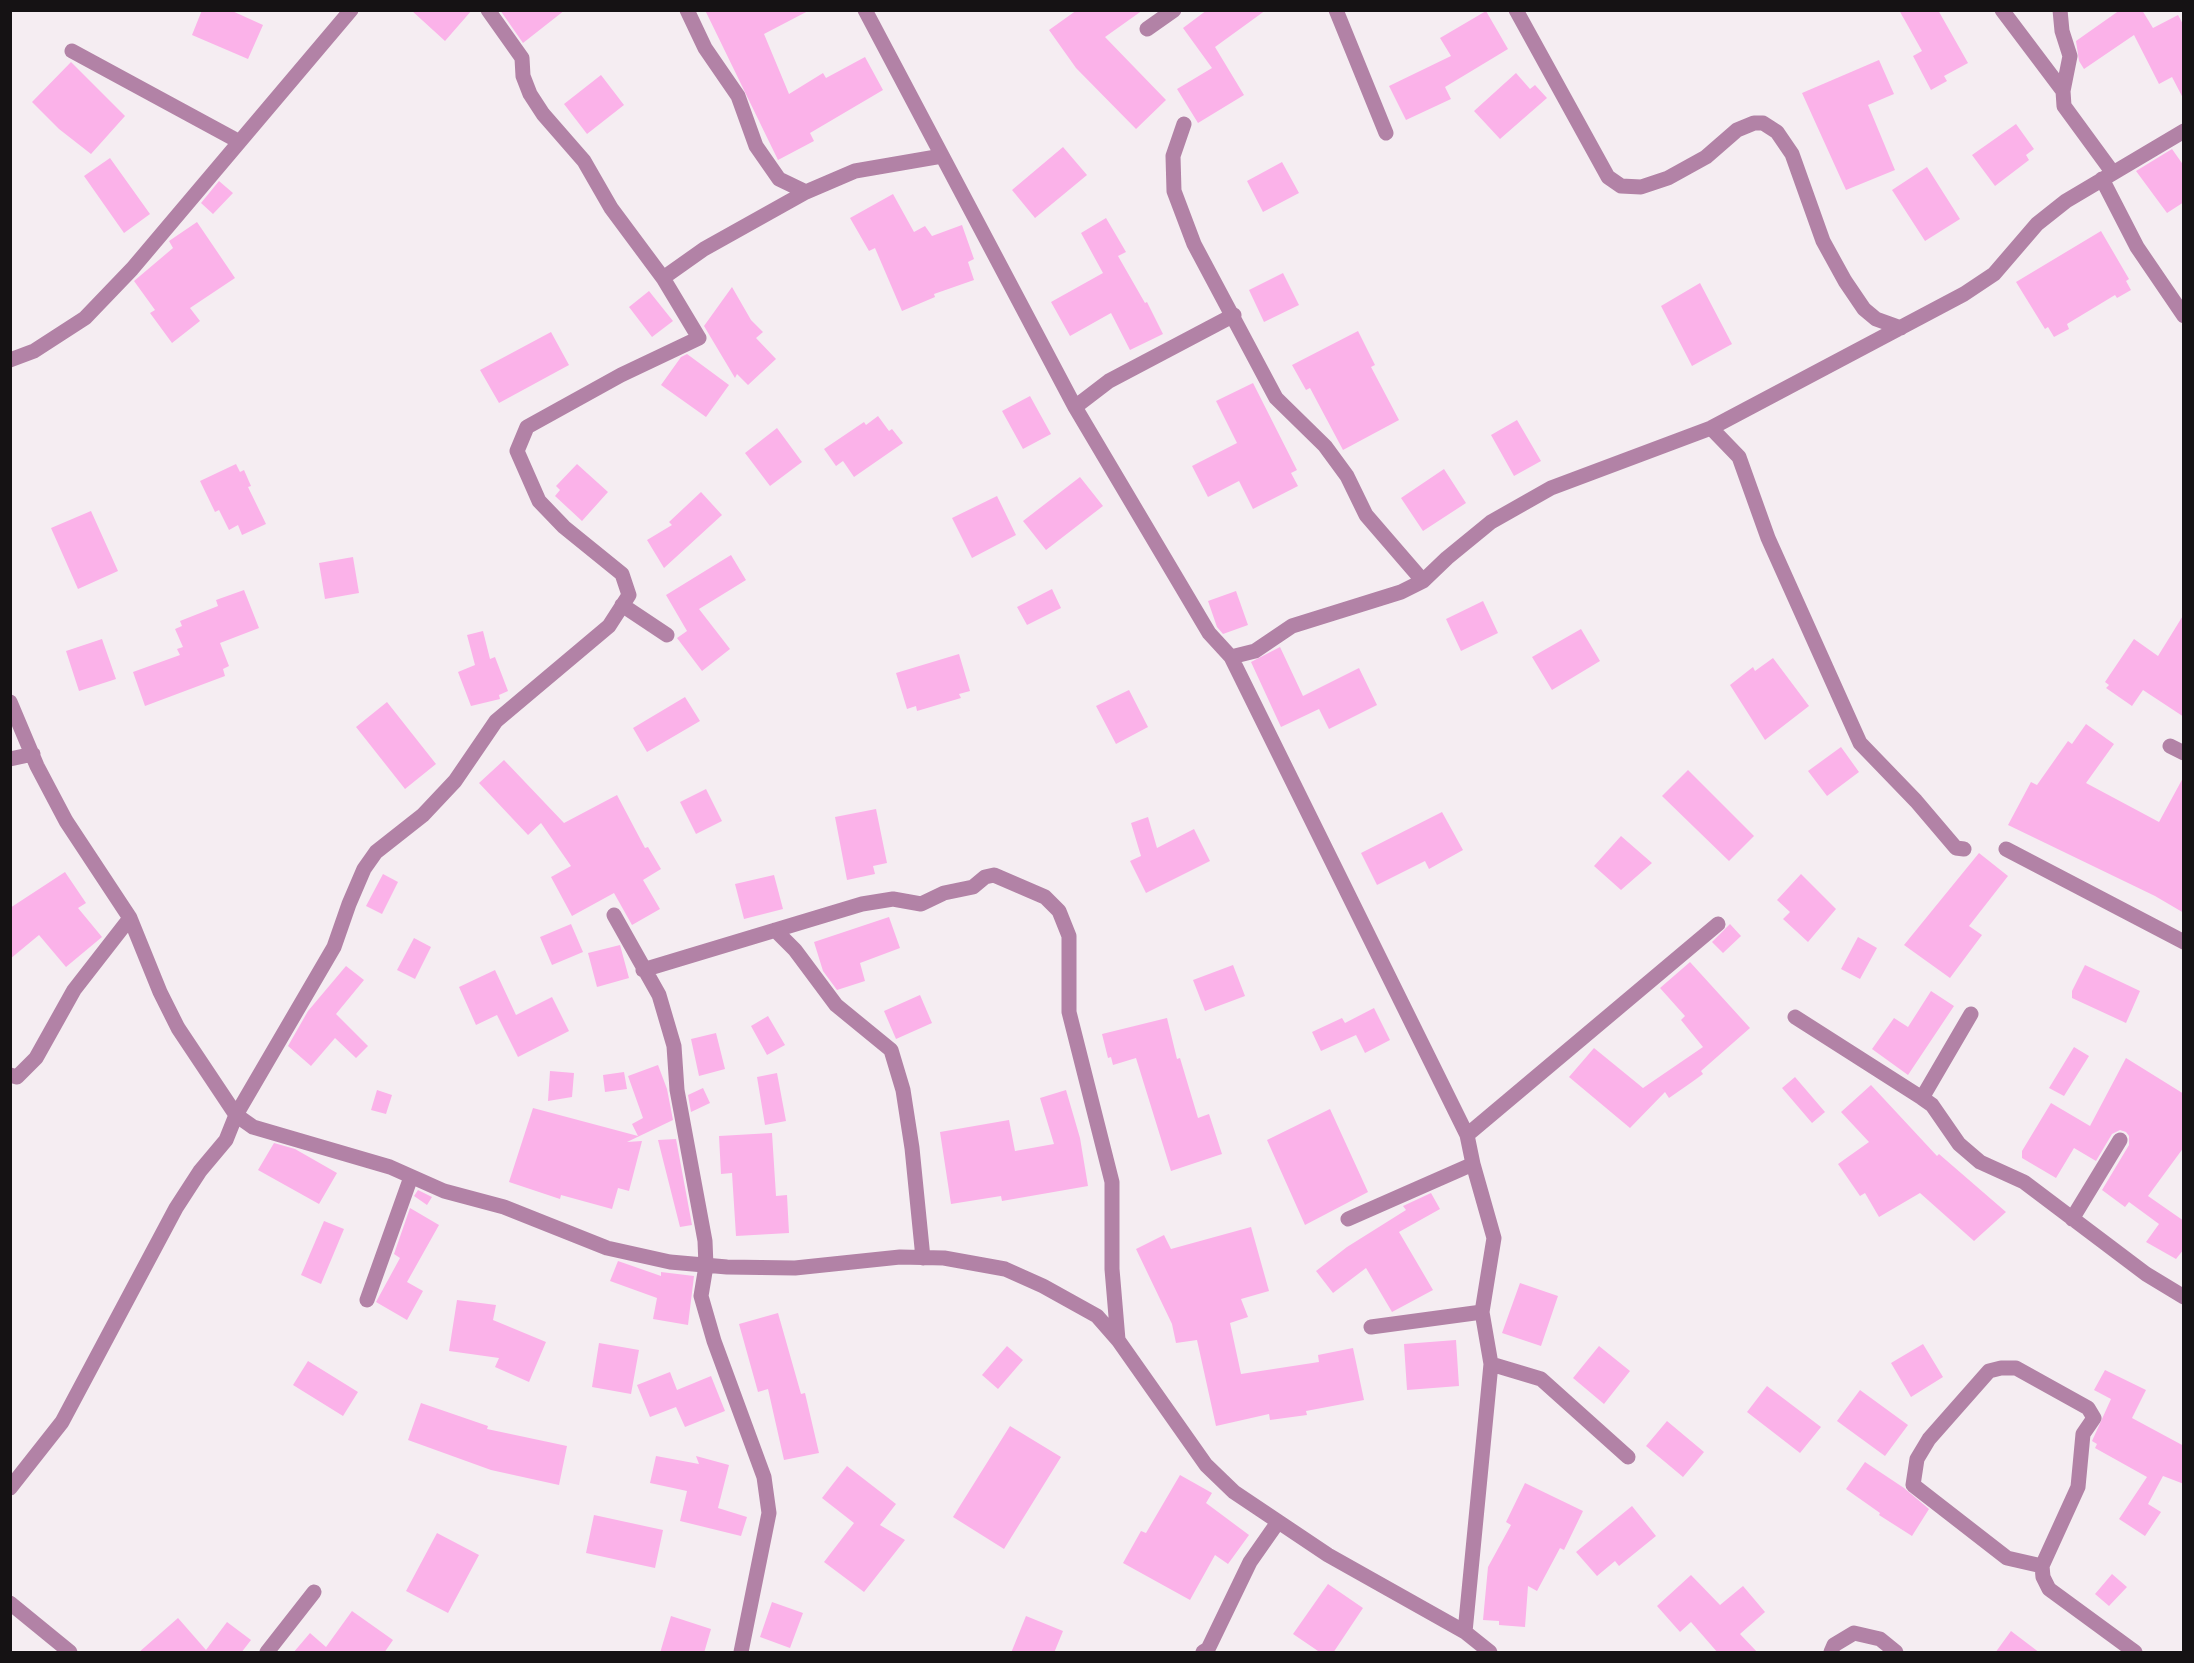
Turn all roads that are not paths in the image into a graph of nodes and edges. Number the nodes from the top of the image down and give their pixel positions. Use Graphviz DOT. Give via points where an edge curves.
graph roads {
  1 [pos="351,10"];
  2 [pos="488,10"];
  3 [pos="687,10"];
  4 [pos="865,10"];
  5 [pos="1174,10"];
  6 [pos="1336,10"];
  7 [pos="1516,10"];
  8 [pos="2002,10"];
  9 [pos="2060,10"];
  10 [pos="1147,29"];
  11 [pos="72,51"];
  12 [pos="2063,91"];
  13 [pos="1184,124"];
  14 [pos="2184,131"];
  15 [pos="1386,134"];
  16 [pos="238,141"];
  17 [pos="942,156"];
  18 [pos="2107,176"];
  19 [pos="806,192"];
  20 [pos="663,278"];
  21 [pos="1234,315"];
  22 [pos="2184,316"];
  23 [pos="1901,328"];
  24 [pos="10,360"];
  25 [pos="1075,407"];
  26 [pos="1711,428"];
  27 [pos="1423,581"];
  28 [pos="622,605"];
  29 [pos="668,635"];
  30 [pos="1231,657"];
  31 [pos="10,702"];
  32 [pos="33,754"];
  33 [pos="10,759"];
  34 [pos="1964,849"];
  35 [pos="2006,849"];
  36 [pos="614,915"];
  37 [pos="130,918"];
  38 [pos="1718,924"];
  39 [pos="775,930"];
  40 [pos="2184,942"];
  41 [pos="643,970"];
  42 [pos="1971,1014"];
  43 [pos="1795,1017"];
  44 [pos="10,1075"];
  45 [pos="1922,1098"];
  46 [pos="236,1115"];
  47 [pos="1467,1135"];
  48 [pos="2120,1140"];
  49 [pos="1473,1164"];
  50 [pos="411,1177"];
  51 [pos="1348,1219"];
  52 [pos="2072,1219"];
  53 [pos="923,1258"];
  54 [pos="706,1266"];
  55 [pos="2184,1297"];
  56 [pos="367,1300"];
  57 [pos="1482,1312"];
  58 [pos="1371,1327"];
  59 [pos="1118,1340"];
  60 [pos="1491,1364"];
  61 [pos="1628,1458"];
  62 [pos="10,1488"];
  63 [pos="1278,1521"];
  64 [pos="2042,1566"];
  65 [pos="314,1592"];
  66 [pos="10,1603"];
  67 [pos="1465,1632"];
  68 [pos="70,1653"];
  69 [pos="267,1653"];
  70 [pos="741,1653"];
  71 [pos="1203,1653"];
  72 [pos="1490,1653"];
  73 [pos="1831,1653"];
  74 [pos="1896,1653"];
  75 [pos="2135,1653"];
  1 -- 16 [label="street"];
  2 -- 20 [label="street" via="522,58 523,76 543,114 584,161 635,244"];
  3 -- 19 [label="street" via="705,48 738,96 756,146 779,179"];
  4 -- 17 [label="street"];
  5 -- 10 [label="street"];
  6 -- 15 [label="street"];
  7 -- 23 [label="street" via="1608,177 1621,186 1641,187 1668,178 1706,157 1737,130 1754,123 1763,123 1777,132 1792,154 1823,241 1845,281 1864,309 1876,319"];
  8 -- 12 [label="street"];
  9 -- 12 [label="street" via="2070,56"];
  11 -- 16 [label="street"];
  12 -- 18 [label="street" via="2064,106"];
  13 -- 21 [label="street" via="1173,156 1174,191 1194,244"];
  14 -- 18 [label="street"];
  16 -- 24 [label="street" via="85,318 34,351"];
  17 -- 19 [label="street" via="855,171"];
  17 -- 25 [label="street"];
  18 -- 22 [label="street" via="2138,247"];
  18 -- 23 [label="street" via="2037,224 1994,274"];
  19 -- 20 [label="street" via="704,249"];
  20 -- 28 [label="street" via="699,339 621,375 527,427 517,451 539,501 622,574 629,595"];
  21 -- 25 [label="street" via="1108,381"];
  21 -- 27 [label="street" via="1276,398 1325,446 1347,476 1366,515"];
  23 -- 26 [label="street"];
  25 -- 30 [label="street" via="1209,633"];
  26 -- 27 [label="street" via="1551,488 1491,522"];
  26 -- 34 [label="street" via="1739,457 1768,538 1860,743 1956,848"];
  27 -- 30 [label="street" via="1401,592 1292,626 1255,651"];
  28 -- 29 [label="street"];
  28 -- 46 [label="street" via="609,626 496,722 455,781 423,815 376,852 364,869 334,946"];
  30 -- 47 [label="street"];
  31 -- 32 [label="street"];
  32 -- 33 [label="street"];
  32 -- 37 [label="street" via="66,822"];
  35 -- 40 [label="street"];
  36 -- 41 [label="street"];
  37 -- 44 [label="street" via="74,990 36,1059 17,1077"];
  37 -- 46 [label="street" via="178,1028"];
  38 -- 47 [label="street"];
  39 -- 41 [label="street"];
  39 -- 53 [label="street" via="836,1005 891,1050 903,1090 912,1148"];
  39 -- 59 [label="street" via="862,904 893,899 921,904 973,887 994,875 1045,897 1059,911 1069,936 1069,1012 1112,1182 1112,1269"];
  41 -- 54 [label="street" via="660,995 674,1046 677,1090 705,1240"];
  42 -- 45 [label="street"];
  43 -- 45 [label="street"];
  45 -- 52 [label="street" via="1932,1105 1959,1144 1980,1162 2024,1182"];
  46 -- 50 [label="street" via="253,1127"];
  46 -- 62 [label="street" via="226,1140 176,1208 62,1422"];
  47 -- 49 [label="street"];
  48 -- 52 [label="street"];
  49 -- 51 [label="street"];
  49 -- 57 [label="street" via="1494,1238"];
  50 -- 54 [label="street" via="444,1191 504,1207 607,1248"];
  50 -- 56 [label="street"];
  52 -- 55 [label="street"];
  53 -- 54 [label="street" via="795,1268"];
  53 -- 59 [label="street" via="1005,1269 1097,1316"];
  54 -- 70 [label="street" via="701,1296 764,1477 769,1514"];
  57 -- 58 [label="street"];
  57 -- 60 [label="street"];
  59 -- 63 [label="street" via="1206,1465 1234,1492"];
  60 -- 61 [label="street" via="1541,1379"];
  60 -- 67 [label="street"];
  63 -- 67 [label="street" via="1328,1555"];
  63 -- 71 [label="street" via="1250,1562"];
  64 -- 64 [label="street" via="2078,1487 2084,1434 2094,1418 2088,1407 2016,1368 2001,1368 1989,1371 1929,1439 1917,1459 1913,1485 2007,1558"];
  64 -- 75 [label="street" via="2049,1589"];
  65 -- 69 [label="street"];
  66 -- 68 [label="street"];
  67 -- 72 [label="street"];
  73 -- 74 [label="street" via="1834,1645 1854,1633 1880,1639"];
}
